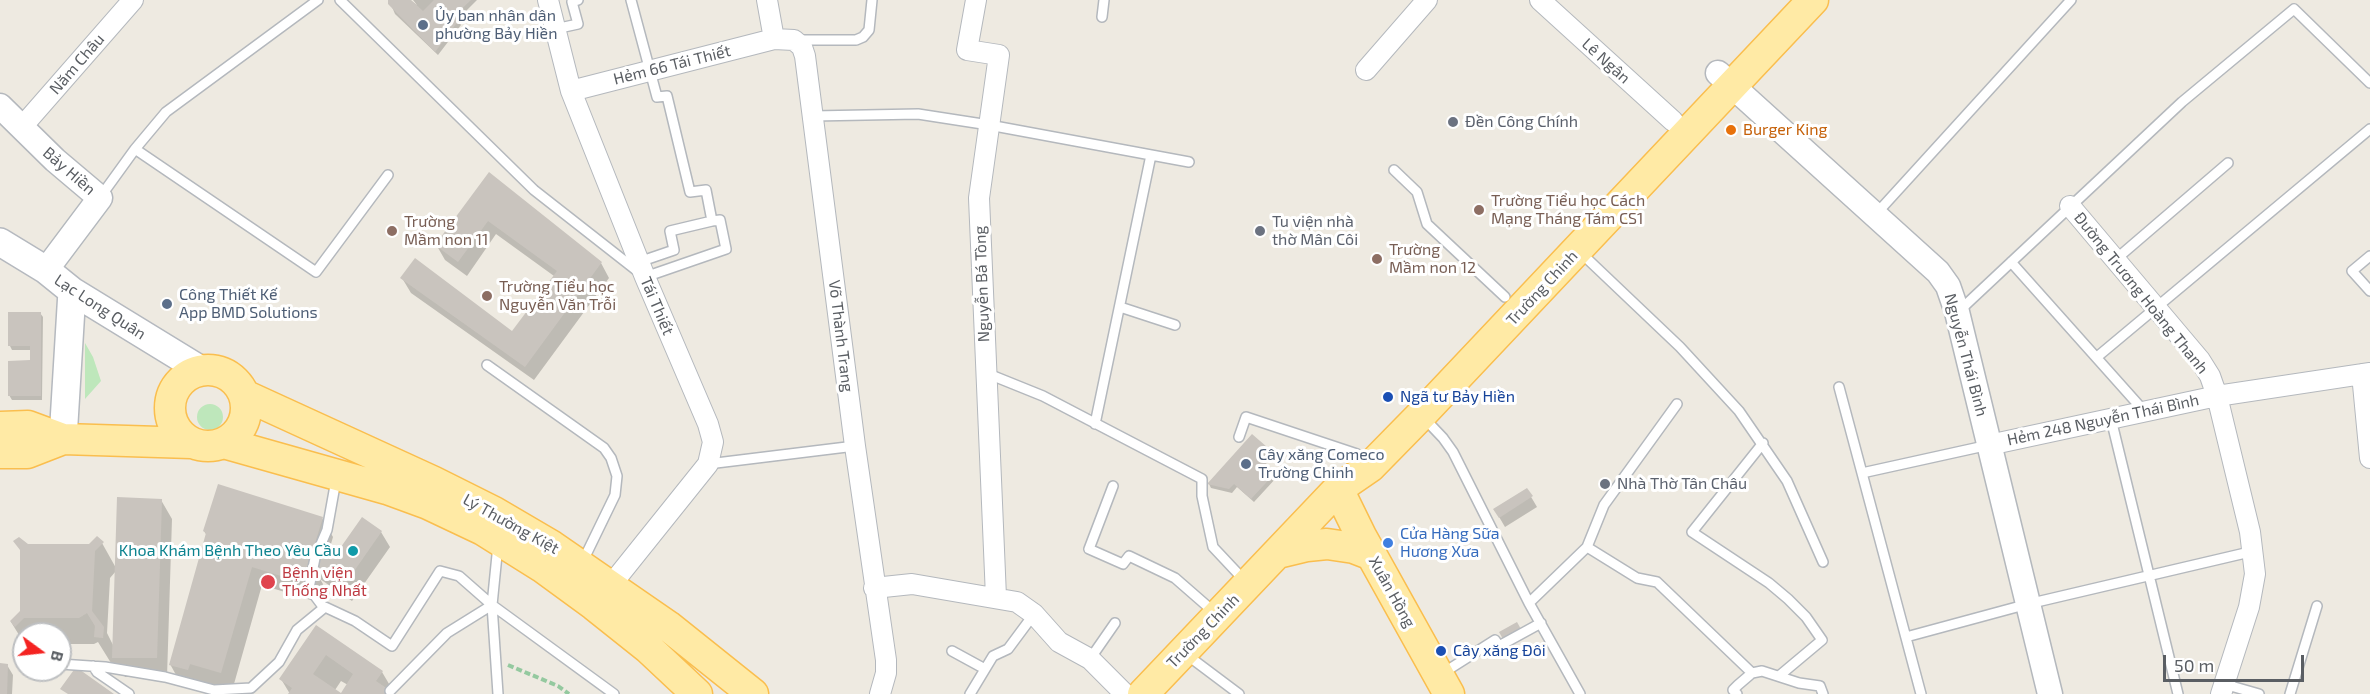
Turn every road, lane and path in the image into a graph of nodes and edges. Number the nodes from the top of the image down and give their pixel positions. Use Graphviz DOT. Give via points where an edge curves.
graph roads {
  1 [pos="133,0"];
  2 [pos="318,0"];
  3 [pos="340,0"];
  4 [pos="548,0"];
  5 [pos="578,0"];
  6 [pos="631,0"];
  7 [pos="767,0"];
  8 [pos="872,0"];
  9 [pos="976,0"];
  10 [pos="1104,0"];
  11 [pos="1427,0"];
  12 [pos="1540,0"];
  13 [pos="1788,0"];
  14 [pos="1813,0"];
  15 [pos="2071,0"];
  16 [pos="1102,17"];
  17 [pos="555,30"];
  18 [pos="774,39"];
  19 [pos="795,40"];
  20 [pos="651,70"];
  21 [pos="1366,70"];
  22 [pos="1725,79"];
  23 [pos="2370,83"];
  24 [pos="571,91"];
  25 [pos="0,106"];
  26 [pos="813,116"];
  27 [pos="1672,121"];
  28 [pos="988,124"];
  29 [pos="21,128"];
  30 [pos="2370,129"];
  31 [pos="135,149"];
  32 [pos="1152,155"];
  33 [pos="1189,162"];
  34 [pos="2228,163"];
  35 [pos="1394,170"];
  36 [pos="388,175"];
  37 [pos="99,198"];
  38 [pos="2070,206"];
  39 [pos="1874,215"];
  40 [pos="712,221"];
  41 [pos="0,242"];
  42 [pos="1578,250"];
  43 [pos="2370,256"];
  44 [pos="2115,260"];
  45 [pos="2011,262"];
  46 [pos="46,270"];
  47 [pos="642,270"];
  48 [pos="72,291"];
  49 [pos="2370,291"];
  50 [pos="1513,304"];
  51 [pos="1120,307"];
  52 [pos="2156,308"];
  53 [pos="1957,312"];
  54 [pos="1175,325"];
  55 [pos="2097,357"];
  56 [pos="487,365"];
  57 [pos="201,370"];
  58 [pos="986,373"];
  59 [pos="2366,374"];
  60 [pos="1839,387"];
  61 [pos="244,395"];
  62 [pos="2217,396"];
  63 [pos="1677,404"];
  64 [pos="2144,411"];
  65 [pos="1421,415"];
  66 [pos="2111,418"];
  67 [pos="1095,424"];
  68 [pos="0,427"];
  69 [pos="1239,437"];
  70 [pos="63,439"];
  71 [pos="191,443"];
  72 [pos="224,443"];
  73 [pos="1762,443"];
  74 [pos="1989,445"];
  75 [pos="855,446"];
  76 [pos="0,453"];
  77 [pos="1357,454"];
  78 [pos="2370,458"];
  79 [pos="708,464"];
  80 [pos="1862,473"];
  81 [pos="337,475"];
  82 [pos="1113,486"];
  83 [pos="1338,489"];
  84 [pos="498,540"];
  85 [pos="1587,547"];
  86 [pos="2254,551"];
  87 [pos="1278,553"];
  88 [pos="1372,555"];
  89 [pos="1824,562"];
  90 [pos="581,565"];
  91 [pos="2149,576"];
  92 [pos="1248,584"];
  93 [pos="611,585"];
  94 [pos="874,588"];
  95 [pos="996,597"];
  96 [pos="1529,603"];
  97 [pos="2028,604"];
  98 [pos="492,605"];
  99 [pos="2317,606"];
  100 [pos="324,608"];
  101 [pos="1034,614"];
  102 [pos="1218,615"];
  103 [pos="1115,623"];
  104 [pos="1541,623"];
  105 [pos="1906,637"];
  106 [pos="952,651"];
  107 [pos="1183,652"];
  108 [pos="1090,659"];
  109 [pos="496,660"];
  110 [pos="72,665"];
  111 [pos="93,666"];
  112 [pos="985,669"];
  113 [pos="1752,673"];
  114 [pos="1779,676"];
  115 [pos="1444,685"];
  116 [pos="2223,689"];
  117 [pos="390,691"];
  118 [pos="129,694"];
  119 [pos="498,694"];
  120 [pos="569,694"];
  121 [pos="614,694"];
  122 [pos="697,694"];
  123 [pos="753,694"];
  124 [pos="880,694"];
  125 [pos="970,694"];
  126 [pos="1125,694"];
  127 [pos="1143,694"];
  128 [pos="1239,694"];
  129 [pos="1580,694"];
  130 [pos="1737,694"];
  131 [pos="1823,694"];
  132 [pos="1921,694"];
  133 [pos="2050,694"];
  134 [pos="2178,694"];
  135 [pos="2259,694"];
  136 [pos="2290,694"];
  1 -- 29 [label="street, Năm Châu"];
  2 -- 31 [label="lane" via="178,101"];
  3 -- 47 [label="lane" via="534,190"];
  4 -- 17 [label="street, Tái Thiết"];
  5 -- 17 [label="lane" via="572,2 578,24"];
  6 -- 20 [label="lane"];
  7 -- 18 [label="street"];
  8 -- 19 [label="lane" via="869,30 863,37"];
  9 -- 28 [label="street, Nguyễn Bá Tòng" via="967,50 999,55"];
  10 -- 16 [label="lane"];
  11 -- 21 [label="street"];
  12 -- 27 [label="street, Lê Ngân"];
  13 -- 22 [label="main road, Trường Chinh"];
  14 -- 22 [label="main road, Trường Chinh"];
  15 -- 39 [label="lane"];
  17 -- 24 [label="street, Tái Thiết"];
  18 -- 19 [label="street"];
  18 -- 20 [label="street, Hẻm 66 Tái Thiết"];
  19 -- 26 [label="street, Võ Thành Trang" via="805,56"];
  20 -- 24 [label="street, Hẻm 66 Tái Thiết"];
  20 -- 40 [label="lane" via="657,98 667,96 690,192 705,190"];
  22 -- 27 [label="main road, Trường Chinh"];
  22 -- 39 [label="street, Nguyễn Thái Bình"];
  22 -- 42 [label="main road, Trường Chinh"];
  23 -- 38 [label="lane" via="2294,9 2182,102"];
  24 -- 47 [label="street, Tái Thiết"];
  25 -- 29 [label="street, Bảy Hiền"];
  26 -- 28 [label="lane" via="918,114"];
  26 -- 75 [label="street, Võ Thành Trang"];
  27 -- 50 [label="main road, Trường Chinh"];
  28 -- 32 [label="lane"];
  28 -- 58 [label="street, Nguyễn Bá Tòng" via="979,198"];
  29 -- 37 [label="street, Bảy Hiền"];
  30 -- 52 [label="lane"];
  31 -- 36 [label="lane" via="316,272"];
  31 -- 37 [label="lane"];
  32 -- 33 [label="lane"];
  32 -- 51 [label="lane"];
  34 -- 44 [label="lane"];
  35 -- 50 [label="lane" via="1417,192 1426,224"];
  37 -- 46 [label="street, Bảy Hiền"];
  38 -- 44 [label="street, Đường Trương Hoàng Thanh"];
  38 -- 45 [label="lane"];
  39 -- 53 [label="street, Nguyễn Thái Bình" via="1943,279"];
  40 -- 47 [label="lane" via="670,231 674,250"];
  40 -- 47 [label="lane" via="720,220 726,249"];
  41 -- 46 [label="main road, Lạc Long Quân"];
  42 -- 50 [label="main road, Trường Chinh"];
  42 -- 73 [label="lane" via="1710,378"];
  43 -- 49 [label="lane" via="2352,271"];
  44 -- 52 [label="street, Đường Trương Hoàng Thanh"];
  45 -- 53 [label="lane"];
  45 -- 55 [label="lane"];
  46 -- 48 [label="main road, Lạc Long Quân"];
  47 -- 79 [label="street, Tái Thiết" via="712,432"];
  48 -- 57 [label="main road, Lạc Long Quân"];
  48 -- 70 [label="main road"];
  50 -- 65 [label="main road, Trường Chinh"];
  50 -- 77 [label="main road, Trường Chinh"];
  51 -- 54 [label="lane"];
  51 -- 67 [label="lane"];
  52 -- 55 [label="lane"];
  52 -- 62 [label="street, Đường Trương Hoàng Thanh" via="2200,360"];
  53 -- 74 [label="street, Nguyễn Thái Bình"];
  55 -- 64 [label="lane"];
  56 -- 90 [label="lane" via="604,448 611,458 617,476 615,495"];
  57 -- 61 [label="main road" via="229,376"];
  57 -- 71 [label="main road" via="175,388 170,402 172,423"];
  58 -- 67 [label="lane" via="1043,396"];
  58 -- 95 [label="street, Nguyễn Bá Tòng"];
  59 -- 62 [label="street, Hẻm 248 Nguyễn Thái Bình"];
  59 -- 78 [label="street"];
  60 -- 80 [label="lane"];
  61 -- 72 [label="main road" via="245,417 233,437"];
  61 -- 90 [label="main road, Lý Thường Kiệt" via="494,512"];
  62 -- 64 [label="street, Hẻm 248 Nguyễn Thái Bình"];
  62 -- 86 [label="street, Đường Trương Hoàng Thanh"];
  63 -- 85 [label="lane" via="1604,505"];
  64 -- 66 [label="street, Hẻm 248 Nguyễn Thái Bình"];
  65 -- 83 [label="main road, Trường Chinh" via="1370,467"];
  65 -- 96 [label="lane" via="1453,452"];
  66 -- 74 [label="street, Hẻm 248 Nguyễn Thái Bình"];
  66 -- 91 [label="lane"];
  67 -- 92 [label="lane" via="1202,478 1213,547"];
  68 -- 70 [label="main road" via="28,426"];
  69 -- 77 [label="lane" via="1246,417"];
  70 -- 71 [label="main road"];
  70 -- 76 [label="main road" via="27,453"];
  71 -- 72 [label="main road"];
  72 -- 81 [label="main road, Lý Thường Kiệt"];
  73 -- 89 [label="lane" via="1787,481"];
  73 -- 114 [label="lane" via="1692,532 1775,588 1806,617 1822,640"];
  74 -- 80 [label="lane"];
  74 -- 97 [label="street, Nguyễn Thái Bình"];
  75 -- 79 [label="lane"];
  75 -- 94 [label="street, Võ Thành Trang"];
  77 -- 83 [label="main road, Trường Chinh"];
  79 -- 93 [label="street"];
  80 -- 105 [label="lane"];
  81 -- 84 [label="main road, Lý Thường Kiệt" via="428,504"];
  81 -- 100 [label="lane" via="327,530 315,558 309,588"];
  82 -- 102 [label="lane" via="1089,549 1123,564 1129,556 1175,579"];
  83 -- 87 [label="main road, Trường Chinh"];
  83 -- 88 [label="main road, Xuân Hồng"];
  84 -- 98 [label="lane"];
  84 -- 122 [label="main road, Lý Thường Kiệt" via="594,605"];
  85 -- 96 [label="lane"];
  85 -- 113 [label="lane" via="1636,578 1657,582"];
  86 -- 91 [label="lane"];
  86 -- 116 [label="street, Đường Trương Hoàng Thanh" via="2253,591"];
  87 -- 88 [label="main road" via="1327,544"];
  87 -- 92 [label="main road, Trường Chinh"];
  88 -- 115 [label="main road, Xuân Hồng"];
  90 -- 93 [label="main road, Lý Thường Kiệt"];
  91 -- 97 [label="lane"];
  91 -- 134 [label="lane"];
  92 -- 102 [label="main road, Trường Chinh"];
  93 -- 123 [label="main road, Lý Thường Kiệt"];
  94 -- 95 [label="street" via="912,584"];
  94 -- 124 [label="street, Võ Thành Trang" via="886,660"];
  95 -- 101 [label="street" via="1017,602"];
  96 -- 104 [label="lane"];
  97 -- 105 [label="lane"];
  97 -- 133 [label="street, Nguyễn Thái Bình"];
  98 -- 100 [label="lane" via="459,576 440,571 392,646 355,621"];
  98 -- 109 [label="lane"];
  98 -- 117 [label="lane" via="447,633"];
  98 -- 121 [label="lane"];
  99 -- 136 [label="lane"];
  100 -- 111 [label="lane" via="297,630 279,662 251,688 214,690 165,677"];
  101 -- 108 [label="street" via="1059,642"];
  101 -- 112 [label="lane" via="1008,649 993,656"];
  102 -- 107 [label="main road, Trường Chinh"];
  103 -- 108 [label="lane"];
  104 -- 115 [label="lane" via="1499,646 1495,640"];
  104 -- 129 [label="lane"];
  105 -- 132 [label="lane"];
  106 -- 112 [label="lane"];
  107 -- 127 [label="main road, Trường Chinh"];
  107 -- 128 [label="lane"];
  108 -- 126 [label="street"];
  109 -- 119 [label="lane"];
  109 -- 120 [label="path"];
  110 -- 111 [label="lane"];
  111 -- 118 [label="lane"];
  112 -- 125 [label="lane"];
  113 -- 114 [label="lane" via="1762,671"];
  113 -- 130 [label="lane" via="1733,690"];
  114 -- 131 [label="lane" via="1820,686"];
  116 -- 135 [label="lane"];
}
